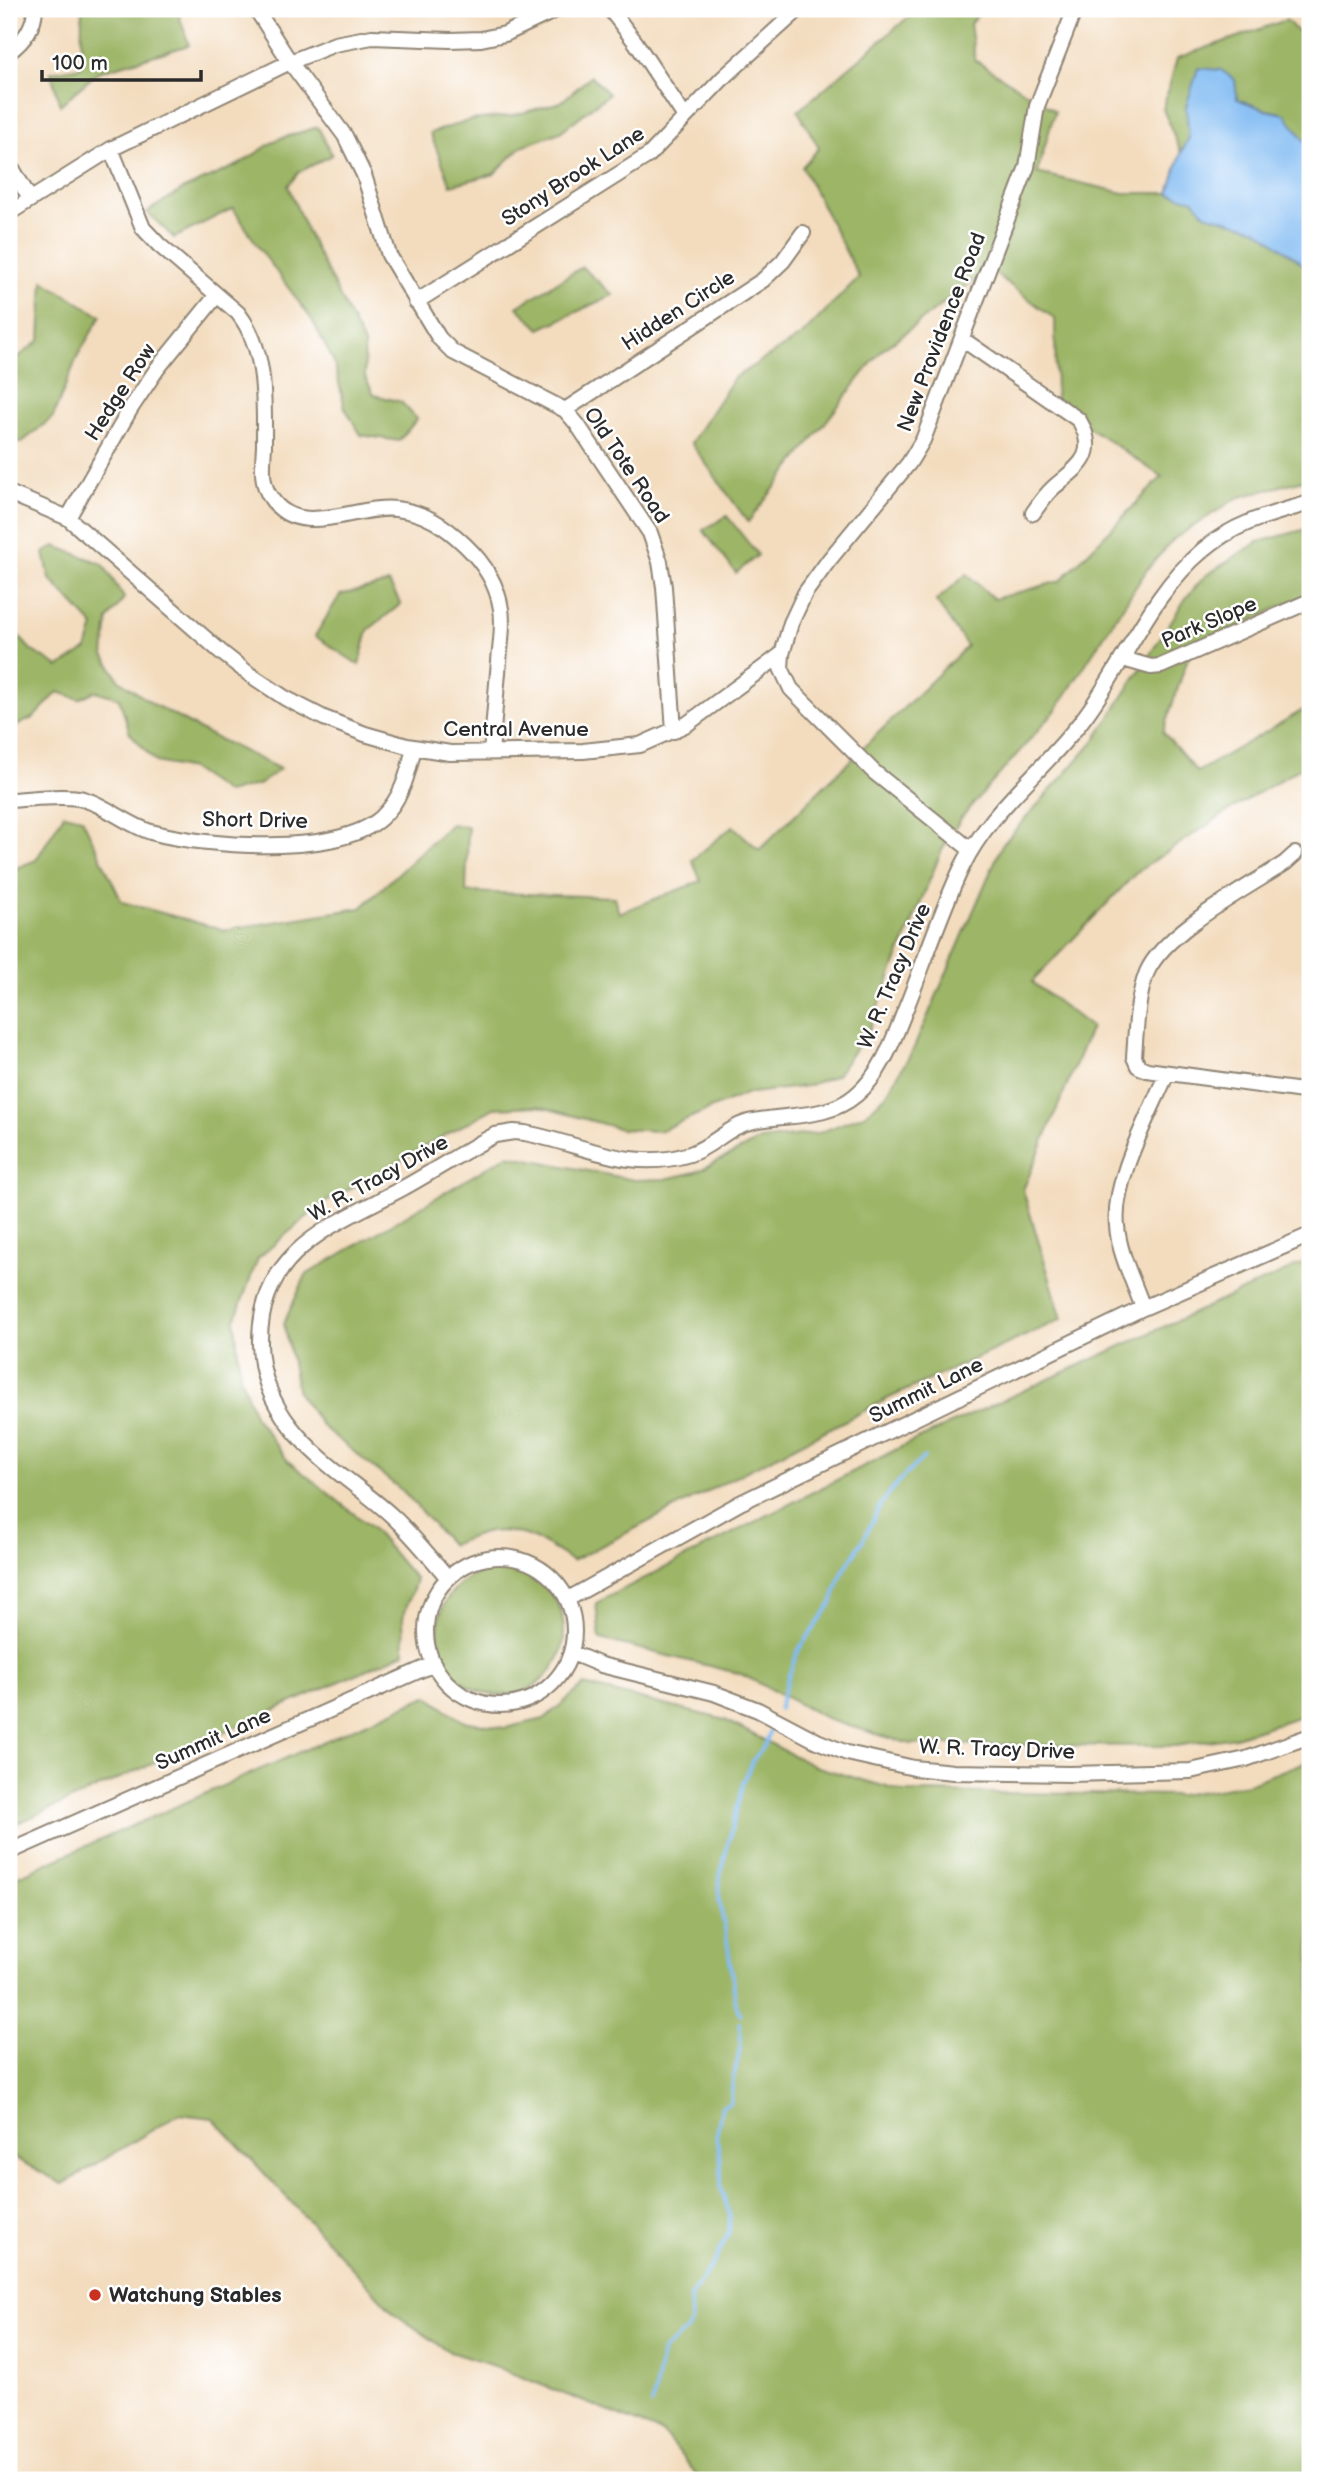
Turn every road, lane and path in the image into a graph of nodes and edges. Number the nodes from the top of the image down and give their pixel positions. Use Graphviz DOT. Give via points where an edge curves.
graph roads {
  1 [pos="35,9"];
  2 [pos="256,9"];
  3 [pos="558,9"];
  4 [pos="610,9"];
  5 [pos="799,9"];
  6 [pos="1075,9"];
  7 [pos="1304,9"];
  8 [pos="1310,13"];
  9 [pos="9,52"];
  10 [pos="290,62"];
  11 [pos="685,117"];
  12 [pos="111,149"];
  13 [pos="9,163"];
  14 [pos="30,200"];
  15 [pos="9,214"];
  16 [pos="803,233"];
  17 [pos="217,295"];
  18 [pos="416,302"];
  19 [pos="962,339"];
  20 [pos="565,410"];
  21 [pos="9,493"];
  22 [pos="1310,503"];
  23 [pos="1033,513"];
  24 [pos="68,518"];
  25 [pos="1310,601"];
  26 [pos="782,654"];
  27 [pos="1123,659"];
  28 [pos="674,732"];
  29 [pos="414,747"];
  30 [pos="491,752"];
  31 [pos="9,800"];
  32 [pos="971,850"];
  33 [pos="1295,854"];
  34 [pos="1167,1073"];
  35 [pos="1310,1092"];
  36 [pos="1310,1235"];
  37 [pos="1143,1308"];
  38 [pos="448,1578"];
  39 [pos="568,1600"];
  40 [pos="572,1653"];
  41 [pos="434,1664"];
  42 [pos="1310,1736"];
  43 [pos="9,1852"];
  1 -- 9 [label="street" via="32,27"];
  2 -- 10 [label="street, Old Tote Road"];
  3 -- 10 [label="street" via="493,36 450,40 372,37 335,44"];
  4 -- 11 [label="street"];
  5 -- 11 [label="street, Stony Brook Lane"];
  6 -- 19 [label="street, New Providence Road" via="1037,106 1027,167"];
  7 -- 8 [label="street"];
  10 -- 12 [label="street"];
  10 -- 18 [label="street, Old Tote Road" via="345,136 364,175 388,255"];
  11 -- 18 [label="street, Stony Brook Lane" via="649,155"];
  12 -- 14 [label="street"];
  12 -- 17 [label="street" via="143,228"];
  13 -- 14 [label="street"];
  14 -- 15 [label="street"];
  16 -- 20 [label="street, Hidden Circle" via="763,280"];
  17 -- 24 [label="street, Hedge Row" via="157,369"];
  17 -- 30 [label="street" via="248,326 259,360 264,480 277,506 303,519 381,508 420,514 448,530 484,566 499,598 502,620"];
  18 -- 20 [label="street, Old Tote Road" via="453,352"];
  19 -- 23 [label="street" via="1083,427 1086,448 1081,463"];
  19 -- 26 [label="street, New Providence Road" via="916,452 815,577 797,608"];
  20 -- 28 [label="street, Old Tote Road" via="650,533 660,562"];
  21 -- 24 [label="street, Central Avenue"];
  22 -- 27 [label="street, W. R. Tracy Drive" via="1240,525 1201,551 1160,598"];
  24 -- 29 [label="street, Central Avenue" via="221,652 285,698 365,734"];
  25 -- 27 [label="street, Park Slope" via="1161,666"];
  26 -- 28 [label="street, Central Avenue"];
  26 -- 32 [label="street" via="781,668 791,689 889,785"];
  27 -- 32 [label="street, W. R. Tracy Drive" via="1081,722"];
  28 -- 30 [label="street, Central Avenue" via="627,747"];
  29 -- 30 [label="street, Central Avenue" via="450,753"];
  29 -- 31 [label="street, Short Drive" via="403,788 387,812 355,834 323,842 215,843 149,831 81,799"];
  32 -- 38 [label="street, W. R. Tracy Drive" via="886,1054 863,1089 843,1104 818,1113 744,1123 702,1150 659,1161 622,1159 525,1133 495,1135 313,1238 278,1272 268,1290 260,1326 264,1370 280,1412 304,1443 398,1521"];
  33 -- 34 [label="street" via="1175,936 1158,953 1143,983 1134,1057 1138,1066"];
  34 -- 35 [label="street"];
  34 -- 37 [label="street" via="1126,1169 1117,1203 1119,1238"];
  36 -- 37 [label="street, Summit Lane"];
  37 -- 39 [label="street, Summit Lane" via="740,1503"];
  38 -- 39 [label="street" via="467,1564 490,1557 514,1558 555,1580"];
  38 -- 41 [label="street" via="434,1596 427,1619 426,1642"];
  39 -- 40 [label="street" via="574,1617"];
  40 -- 41 [label="street" via="560,1676 542,1693 519,1703 494,1705 470,1699 449,1685"];
  40 -- 42 [label="street, W. R. Tracy Drive" via="601,1665 714,1693 847,1753 914,1768 1070,1774 1189,1771 1246,1759"];
  41 -- 43 [label="street, Summit Lane"];
}
